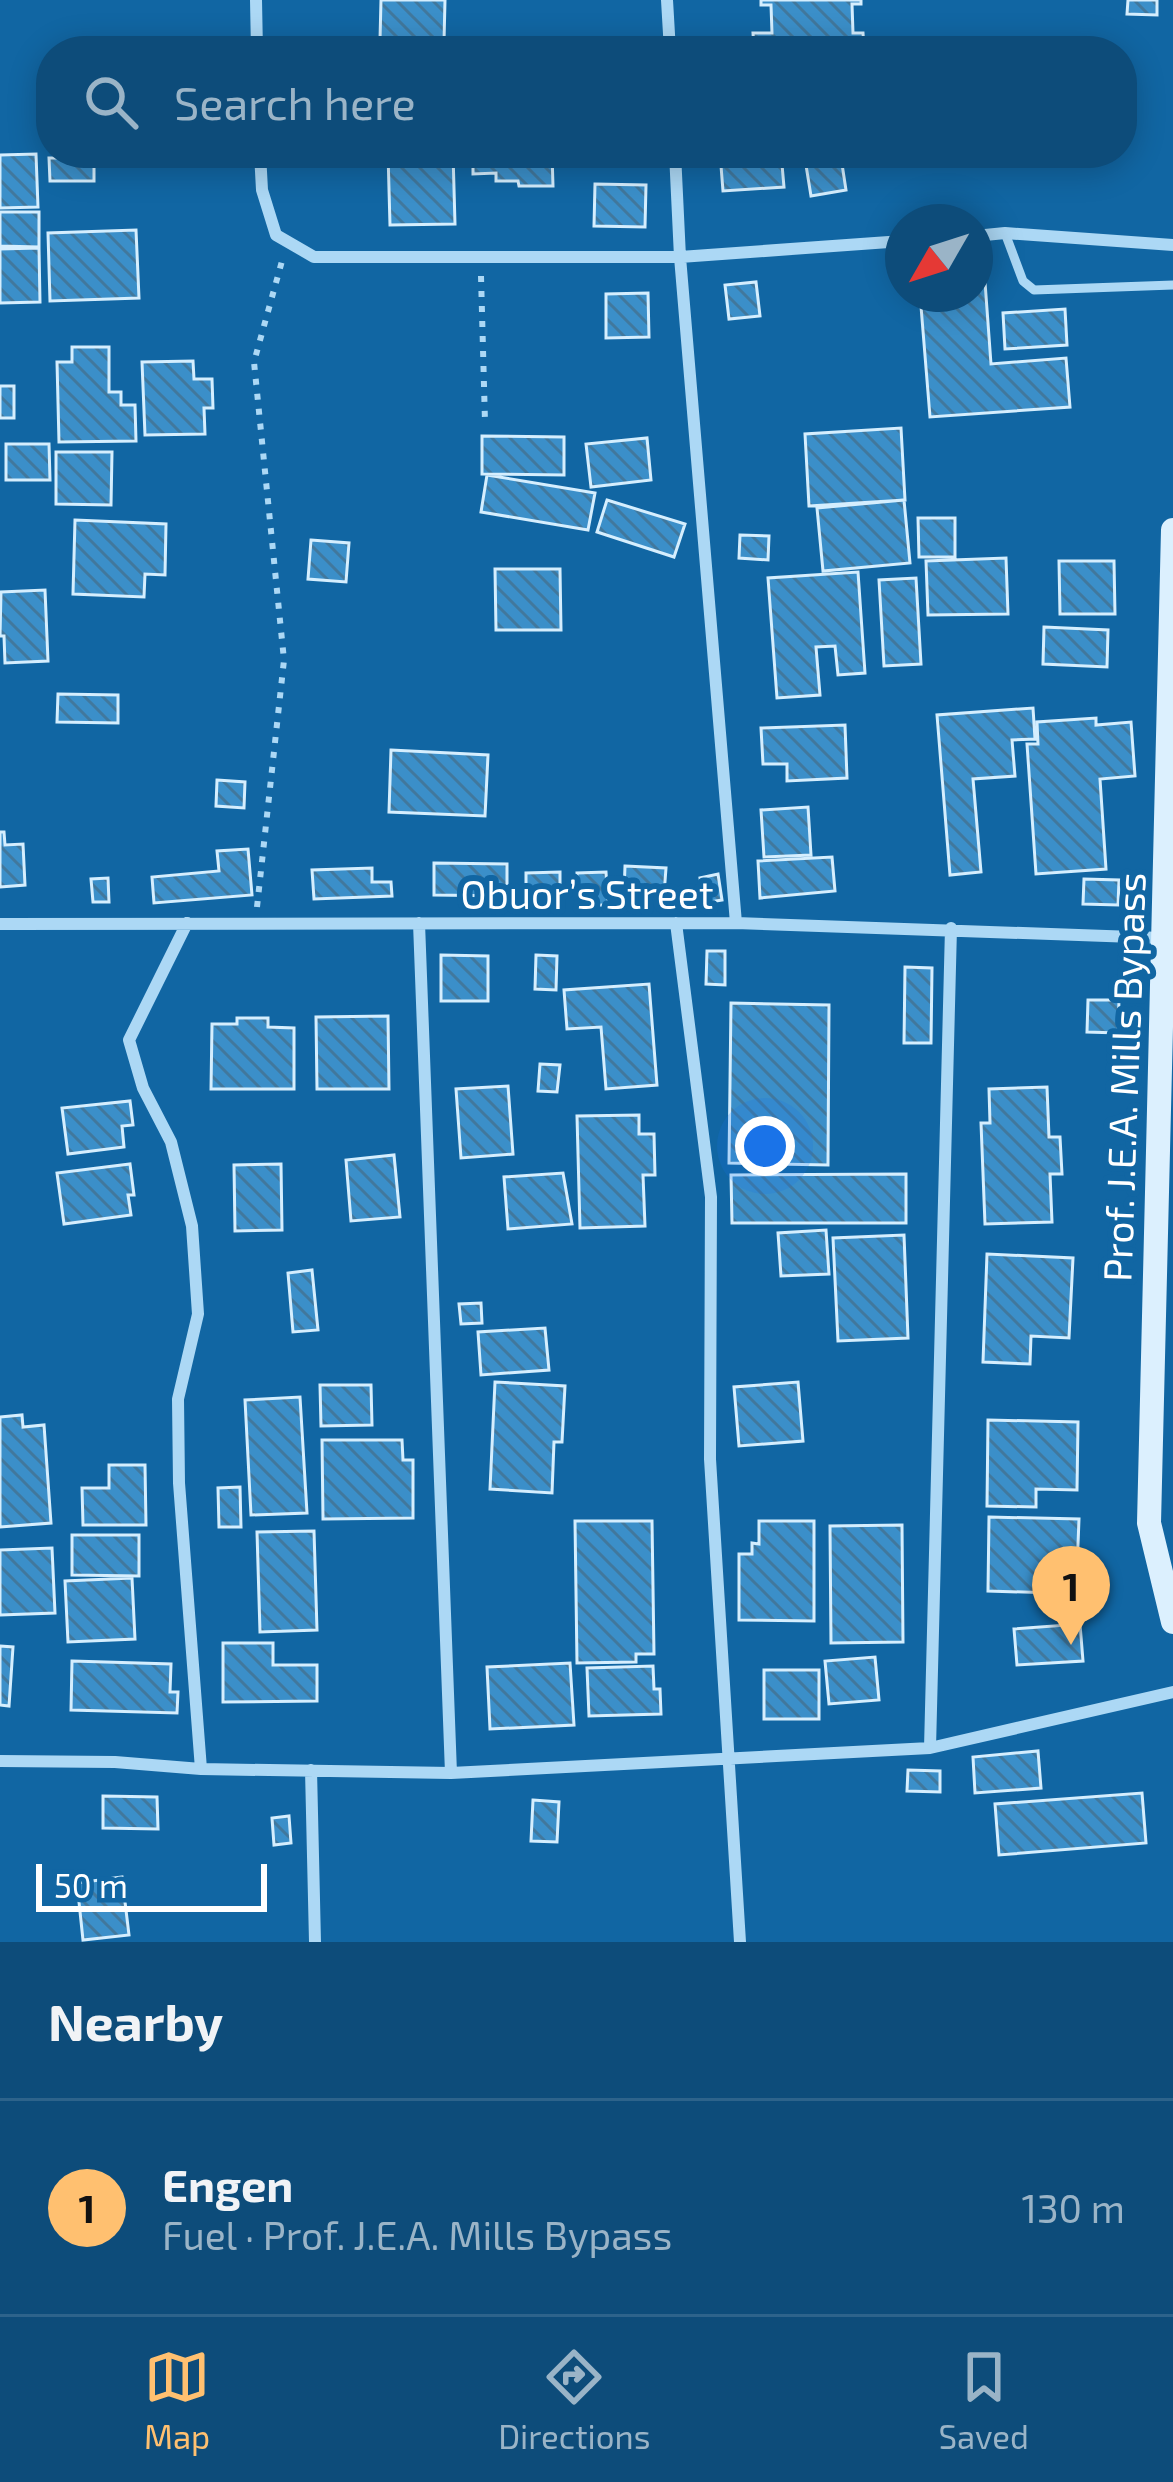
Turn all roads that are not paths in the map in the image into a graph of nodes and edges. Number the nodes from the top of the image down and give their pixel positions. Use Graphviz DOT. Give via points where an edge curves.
graph roads {
  1 [pos="256,0"];
  2 [pos="668,0"];
  3 [pos="257,36"];
  4 [pos="669,36"];
  5 [pos="261,168"];
  6 [pos="676,168"];
  7 [pos="1005,233"];
  8 [pos="993,234"];
  9 [pos="885,242"];
  10 [pos="1173,244"];
  11 [pos="680,257"];
  12 [pos="1173,285"];
  13 [pos="1173,530"];
  14 [pos="736,922"];
  15 [pos="187,923"];
  16 [pos="419,923"];
  17 [pos="676,923"];
  18 [pos="0,924"];
  19 [pos="951,928"];
  20 [pos="1169,938"];
  21 [pos="1173,1622"];
  22 [pos="1173,1692"];
  23 [pos="930,1748"];
  24 [pos="729,1760"];
  25 [pos="0,1761"];
  26 [pos="201,1769"];
  27 [pos="311,1770"];
  28 [pos="451,1773"];
  29 [pos="315,1942"];
  30 [pos="740,1942"];
  1 -- 3 [label="street"];
  2 -- 4 [label="street"];
  5 -- 11 [label="street" via="276,235 314,257"];
  6 -- 11 [label="street"];
  7 -- 8 [label="street"];
  7 -- 10 [label="street"];
  7 -- 12 [label="lane" via="1034,290"];
  9 -- 11 [label="street"];
  11 -- 14 [label="street"];
  13 -- 20 [label="street, Prof. J.E.A. Mills Bypass"];
  14 -- 17 [label="street, Obuor’s Street"];
  14 -- 19 [label="street, Obuor’s Street"];
  15 -- 16 [label="street, Obuor’s Street"];
  15 -- 18 [label="street, Obuor’s Street"];
  15 -- 26 [label="street" via="129,1040 171,1142 192,1226 198,1314 178,1400 179,1483"];
  16 -- 17 [label="street, Obuor’s Street"];
  16 -- 28 [label="street"];
  17 -- 24 [label="street" via="711,1196 710,1459"];
  19 -- 20 [label="street, Obuor’s Street"];
  19 -- 23 [label="street"];
  20 -- 21 [label="street, Prof. J.E.A. Mills Bypass" via="1149,1522"];
  22 -- 23 [label="street"];
  23 -- 24 [label="street"];
  24 -- 28 [label="street"];
  24 -- 30 [label="street"];
  25 -- 26 [label="street"];
  26 -- 27 [label="street"];
  27 -- 28 [label="street"];
  27 -- 29 [label="street"];
}
